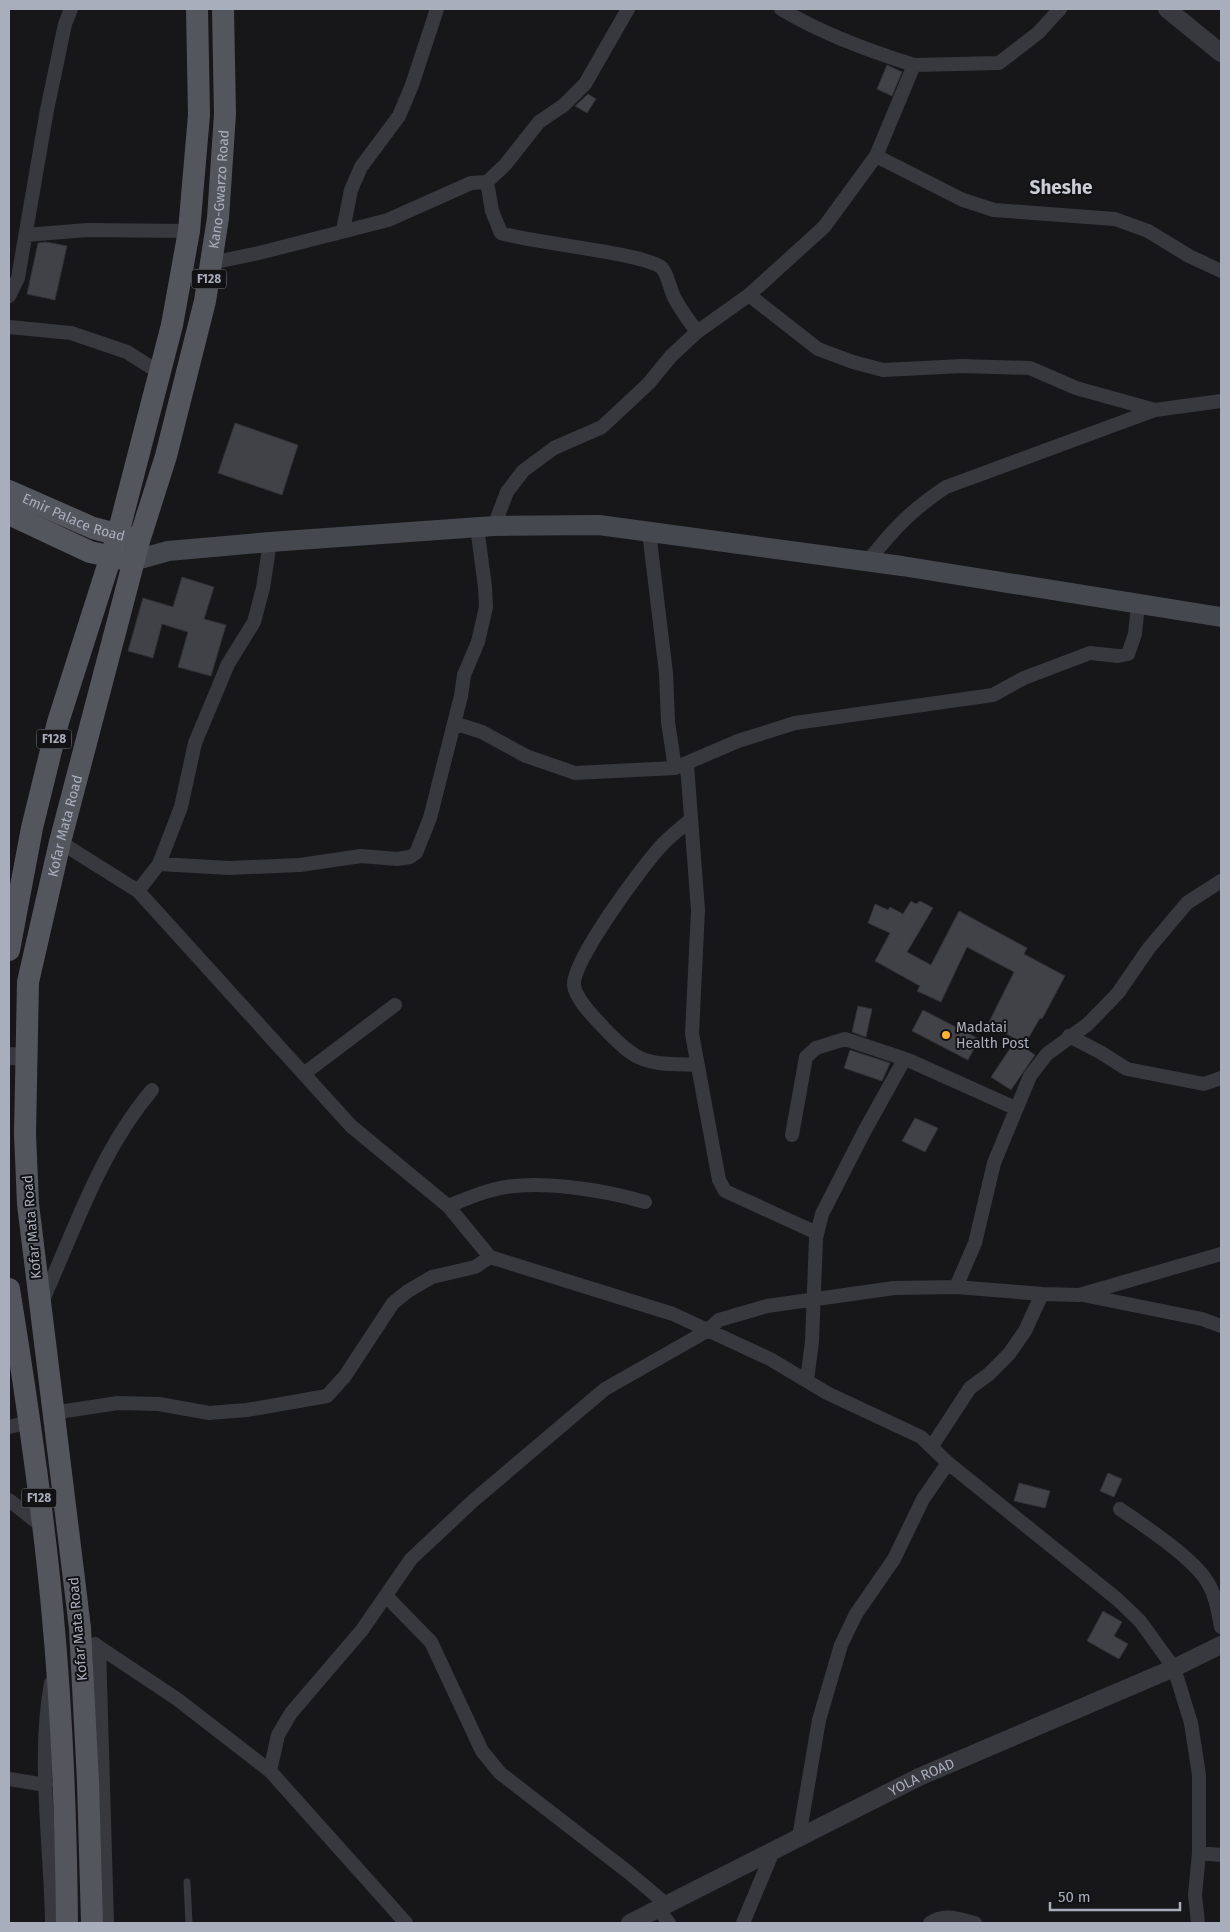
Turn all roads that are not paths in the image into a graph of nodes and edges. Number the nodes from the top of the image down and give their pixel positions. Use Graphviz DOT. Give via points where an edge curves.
graph roads {
  1 [pos="71,9"];
  2 [pos="197,9"];
  3 [pos="223,9"];
  4 [pos="436,9"];
  5 [pos="628,9"];
  6 [pos="781,9"];
  7 [pos="1060,9"];
  8 [pos="1167,9"];
  9 [pos="1221,53"];
  10 [pos="914,65"];
  11 [pos="876,156"];
  12 [pos="487,182"];
  13 [pos="343,230"];
  14 [pos="189,231"];
  15 [pos="26,234"];
  16 [pos="211,263"];
  17 [pos="1221,271"];
  18 [pos="749,295"];
  19 [pos="9,296"];
  20 [pos="9,327"];
  21 [pos="697,332"];
  22 [pos="160,373"];
  23 [pos="1221,401"];
  24 [pos="1155,410"];
  25 [pos="9,491"];
  26 [pos="9,514"];
  27 [pos="485,527"];
  28 [pos="649,532"];
  29 [pos="118,534"];
  30 [pos="270,542"];
  31 [pos="138,550"];
  32 [pos="110,557"];
  33 [pos="868,561"];
  34 [pos="1138,604"];
  35 [pos="1221,617"];
  36 [pos="454,723"];
  37 [pos="681,766"];
  38 [pos="690,820"];
  39 [pos="60,842"];
  40 [pos="159,864"];
  41 [pos="1221,881"];
  42 [pos="138,891"];
  43 [pos="9,950"];
  44 [pos="395,1005"];
  45 [pos="1070,1036"];
  46 [pos="18,1057"];
  47 [pos="904,1060"];
  48 [pos="697,1065"];
  49 [pos="305,1073"];
  50 [pos="1221,1078"];
  51 [pos="152,1090"];
  52 [pos="1016,1108"];
  53 [pos="792,1135"];
  54 [pos="645,1202"];
  55 [pos="448,1206"];
  56 [pos="817,1233"];
  57 [pos="1221,1254"];
  58 [pos="490,1257"];
  59 [pos="956,1287"];
  60 [pos="9,1289"];
  61 [pos="1042,1294"];
  62 [pos="1079,1295"];
  63 [pos="814,1298"];
  64 [pos="40,1307"];
  65 [pos="1221,1326"];
  66 [pos="707,1331"];
  67 [pos="807,1380"];
  68 [pos="52,1413"];
  69 [pos="19,1425"];
  70 [pos="932,1446"];
  71 [pos="948,1463"];
  72 [pos="9,1500"];
  73 [pos="1120,1509"];
  74 [pos="42,1527"];
  75 [pos="386,1596"];
  76 [pos="1221,1627"];
  77 [pos="80,1634"];
  78 [pos="1221,1645"];
  79 [pos="99,1647"];
  80 [pos="55,1663"];
  81 [pos="1174,1668"];
  82 [pos="270,1770"];
  83 [pos="9,1779"];
  84 [pos="46,1785"];
  85 [pos="799,1837"];
  86 [pos="774,1849"];
  87 [pos="1199,1853"];
  88 [pos="1221,1855"];
  89 [pos="187,1882"];
  90 [pos="662,1907"];
  91 [pos="52,1923"];
  92 [pos="68,1923"];
  93 [pos="92,1923"];
  94 [pos="107,1923"];
  95 [pos="189,1923"];
  96 [pos="406,1923"];
  97 [pos="630,1923"];
  98 [pos="669,1923"];
  99 [pos="743,1923"];
  100 [pos="930,1923"];
  101 [pos="975,1923"];
  102 [pos="1198,1923"];
  1 -- 15 [label="street" via="47,110"];
  2 -- 14 [label="main road, Kano-Gwarzo Road / F128" via="199,115"];
  3 -- 16 [label="main road, Kano-Gwarzo Road / F128" via="224,114 218,218"];
  4 -- 13 [label="street" via="399,116 360,167 351,190"];
  5 -- 12 [label="street" via="585,84 564,105 539,122"];
  6 -- 10 [label="street" via="797,19"];
  7 -- 10 [label="street" via="1038,33 999,63"];
  8 -- 9 [label="street"];
  10 -- 11 [label="street"];
  11 -- 17 [label="street" via="963,200 994,210 1115,218 1148,231"];
  11 -- 18 [label="street" via="824,227"];
  12 -- 13 [label="street" via="471,183 388,220"];
  12 -- 21 [label="street" via="492,210 501,233 654,263 662,269 674,298"];
  13 -- 16 [label="street"];
  14 -- 15 [label="street" via="96,230"];
  14 -- 22 [label="main road, Kano-Gwarzo Road / F128"];
  15 -- 19 [label="street" via="18,278"];
  16 -- 31 [label="main road, Kano-Gwarzo Road / F128" via="180,402"];
  18 -- 21 [label="street"];
  18 -- 24 [label="street" via="818,349 853,362 883,370 962,366 1030,368 1076,388"];
  20 -- 22 [label="street" via="71,333 127,352"];
  21 -- 27 [label="street" via="602,426 554,448 523,471"];
  22 -- 29 [label="main road, Kano-Gwarzo Road / F128"];
  23 -- 24 [label="street"];
  24 -- 33 [label="street" via="946,487 896,526"];
  25 -- 29 [label="main road, Emir Palace Road" via="93,528"];
  26 -- 32 [label="main road, Emir Palace Road" via="90,552"];
  27 -- 28 [label="main road" via="599,525"];
  27 -- 30 [label="main road"];
  27 -- 36 [label="street" via="486,607 478,642 464,675"];
  28 -- 33 [label="main road"];
  28 -- 37 [label="street" via="666,673 668,722"];
  29 -- 31 [label="main road, Emir Palace Road"];
  29 -- 32 [label="main road, Kofar Mata Road / F128"];
  30 -- 31 [label="main road"];
  30 -- 40 [label="street" via="264,588 254,622 228,664 195,743 181,807"];
  31 -- 32 [label="main road, Emir Palace Road"];
  31 -- 39 [label="main road, Kofar Mata Road / F128"];
  32 -- 43 [label="main road, Kofar Mata Road / F128" via="58,722 32,828"];
  33 -- 34 [label="main road"];
  34 -- 35 [label="main road"];
  34 -- 37 [label="street" via="1135,634 1128,654 1090,653 1024,678 993,695 795,724 738,742"];
  36 -- 37 [label="street" via="482,732 526,756 575,773"];
  36 -- 40 [label="street" via="430,818 416,853 410,858 361,856 300,865 229,868"];
  37 -- 38 [label="street"];
  38 -- 48 [label="street" via="698,910 692,1034"];
  38 -- 48 [label="street" via="662,845 591,941 577,970 574,986 587,1010 625,1050 651,1063"];
  39 -- 42 [label="street"];
  39 -- 46 [label="main road, Kofar Mata Road / F128" via="28,982"];
  40 -- 42 [label="street"];
  41 -- 45 [label="street" via="1187,903 1149,948 1118,993 1088,1024"];
  42 -- 49 [label="street"];
  44 -- 49 [label="street"];
  45 -- 50 [label="street" via="1127,1069 1204,1084"];
  45 -- 52 [label="street" via="1047,1054 1030,1076"];
  46 -- 64 [label="main road, Kofar Mata Road / F128" via="26,1134 28,1204"];
  47 -- 52 [label="street"];
  47 -- 53 [label="street" via="845,1039 816,1048 806,1057"];
  47 -- 56 [label="street" via="826,1206"];
  48 -- 56 [label="street" via="721,1187"];
  49 -- 55 [label="street" via="351,1126"];
  51 -- 64 [label="street" via="111,1147"];
  52 -- 59 [label="street" via="994,1164 976,1243"];
  54 -- 55 [label="street" via="576,1187 529,1186 494,1189"];
  55 -- 58 [label="street"];
  56 -- 63 [label="street" via="813,1264"];
  57 -- 62 [label="street"];
  58 -- 66 [label="street" via="672,1314"];
  58 -- 68 [label="street" via="475,1267 432,1277 393,1303 345,1376 327,1396 209,1413 159,1404 118,1402"];
  59 -- 61 [label="street"];
  59 -- 63 [label="street" via="894,1288"];
  60 -- 69 [label="main road, Kofar Mata Road / F128"];
  61 -- 62 [label="street"];
  61 -- 70 [label="street" via="1025,1331 1009,1354 970,1388"];
  62 -- 65 [label="street"];
  63 -- 66 [label="street" via="767,1306 719,1320"];
  63 -- 67 [label="street"];
  64 -- 68 [label="main road, Kofar Mata Road / F128"];
  66 -- 67 [label="street" via="770,1359"];
  66 -- 75 [label="street" via="605,1388 474,1500 411,1559"];
  67 -- 70 [label="street" via="827,1393 921,1437"];
  68 -- 77 [label="main road, Kofar Mata Road / F128"];
  69 -- 74 [label="main road, Kofar Mata Road / F128"];
  70 -- 71 [label="street"];
  71 -- 81 [label="street" via="1117,1599 1140,1622"];
  71 -- 85 [label="street" via="923,1499 894,1559 856,1614 841,1645 819,1720"];
  72 -- 74 [label="street"];
  73 -- 76 [label="street" via="1162,1539 1207,1581 1214,1594"];
  74 -- 80 [label="main road, Kofar Mata Road / F128"];
  75 -- 82 [label="street" via="362,1630 290,1713 278,1735"];
  75 -- 90 [label="street" via="431,1642 482,1750 500,1773 621,1866"];
  77 -- 79 [label="street"];
  77 -- 93 [label="main road, Kofar Mata Road / F128"];
  78 -- 81 [label="street, YOLA ROAD"];
  79 -- 82 [label="street" via="177,1699"];
  79 -- 94 [label="street"];
  80 -- 84 [label="street" via="47,1706"];
  80 -- 92 [label="main road, Kofar Mata Road / F128"];
  81 -- 85 [label="street, YOLA ROAD" via="919,1777"];
  81 -- 87 [label="street" via="1191,1724 1200,1775"];
  82 -- 96 [label="street"];
  83 -- 84 [label="street"];
  84 -- 91 [label="street"];
  85 -- 86 [label="street, YOLA ROAD"];
  86 -- 90 [label="street, YOLA ROAD"];
  86 -- 99 [label="street"];
  87 -- 88 [label="street"];
  87 -- 102 [label="street" via="1195,1895"];
  89 -- 95 [label="lane"];
  90 -- 97 [label="street, YOLA ROAD"];
  90 -- 98 [label="street"];
  100 -- 101 [label="street" via="949,1917"];
}
